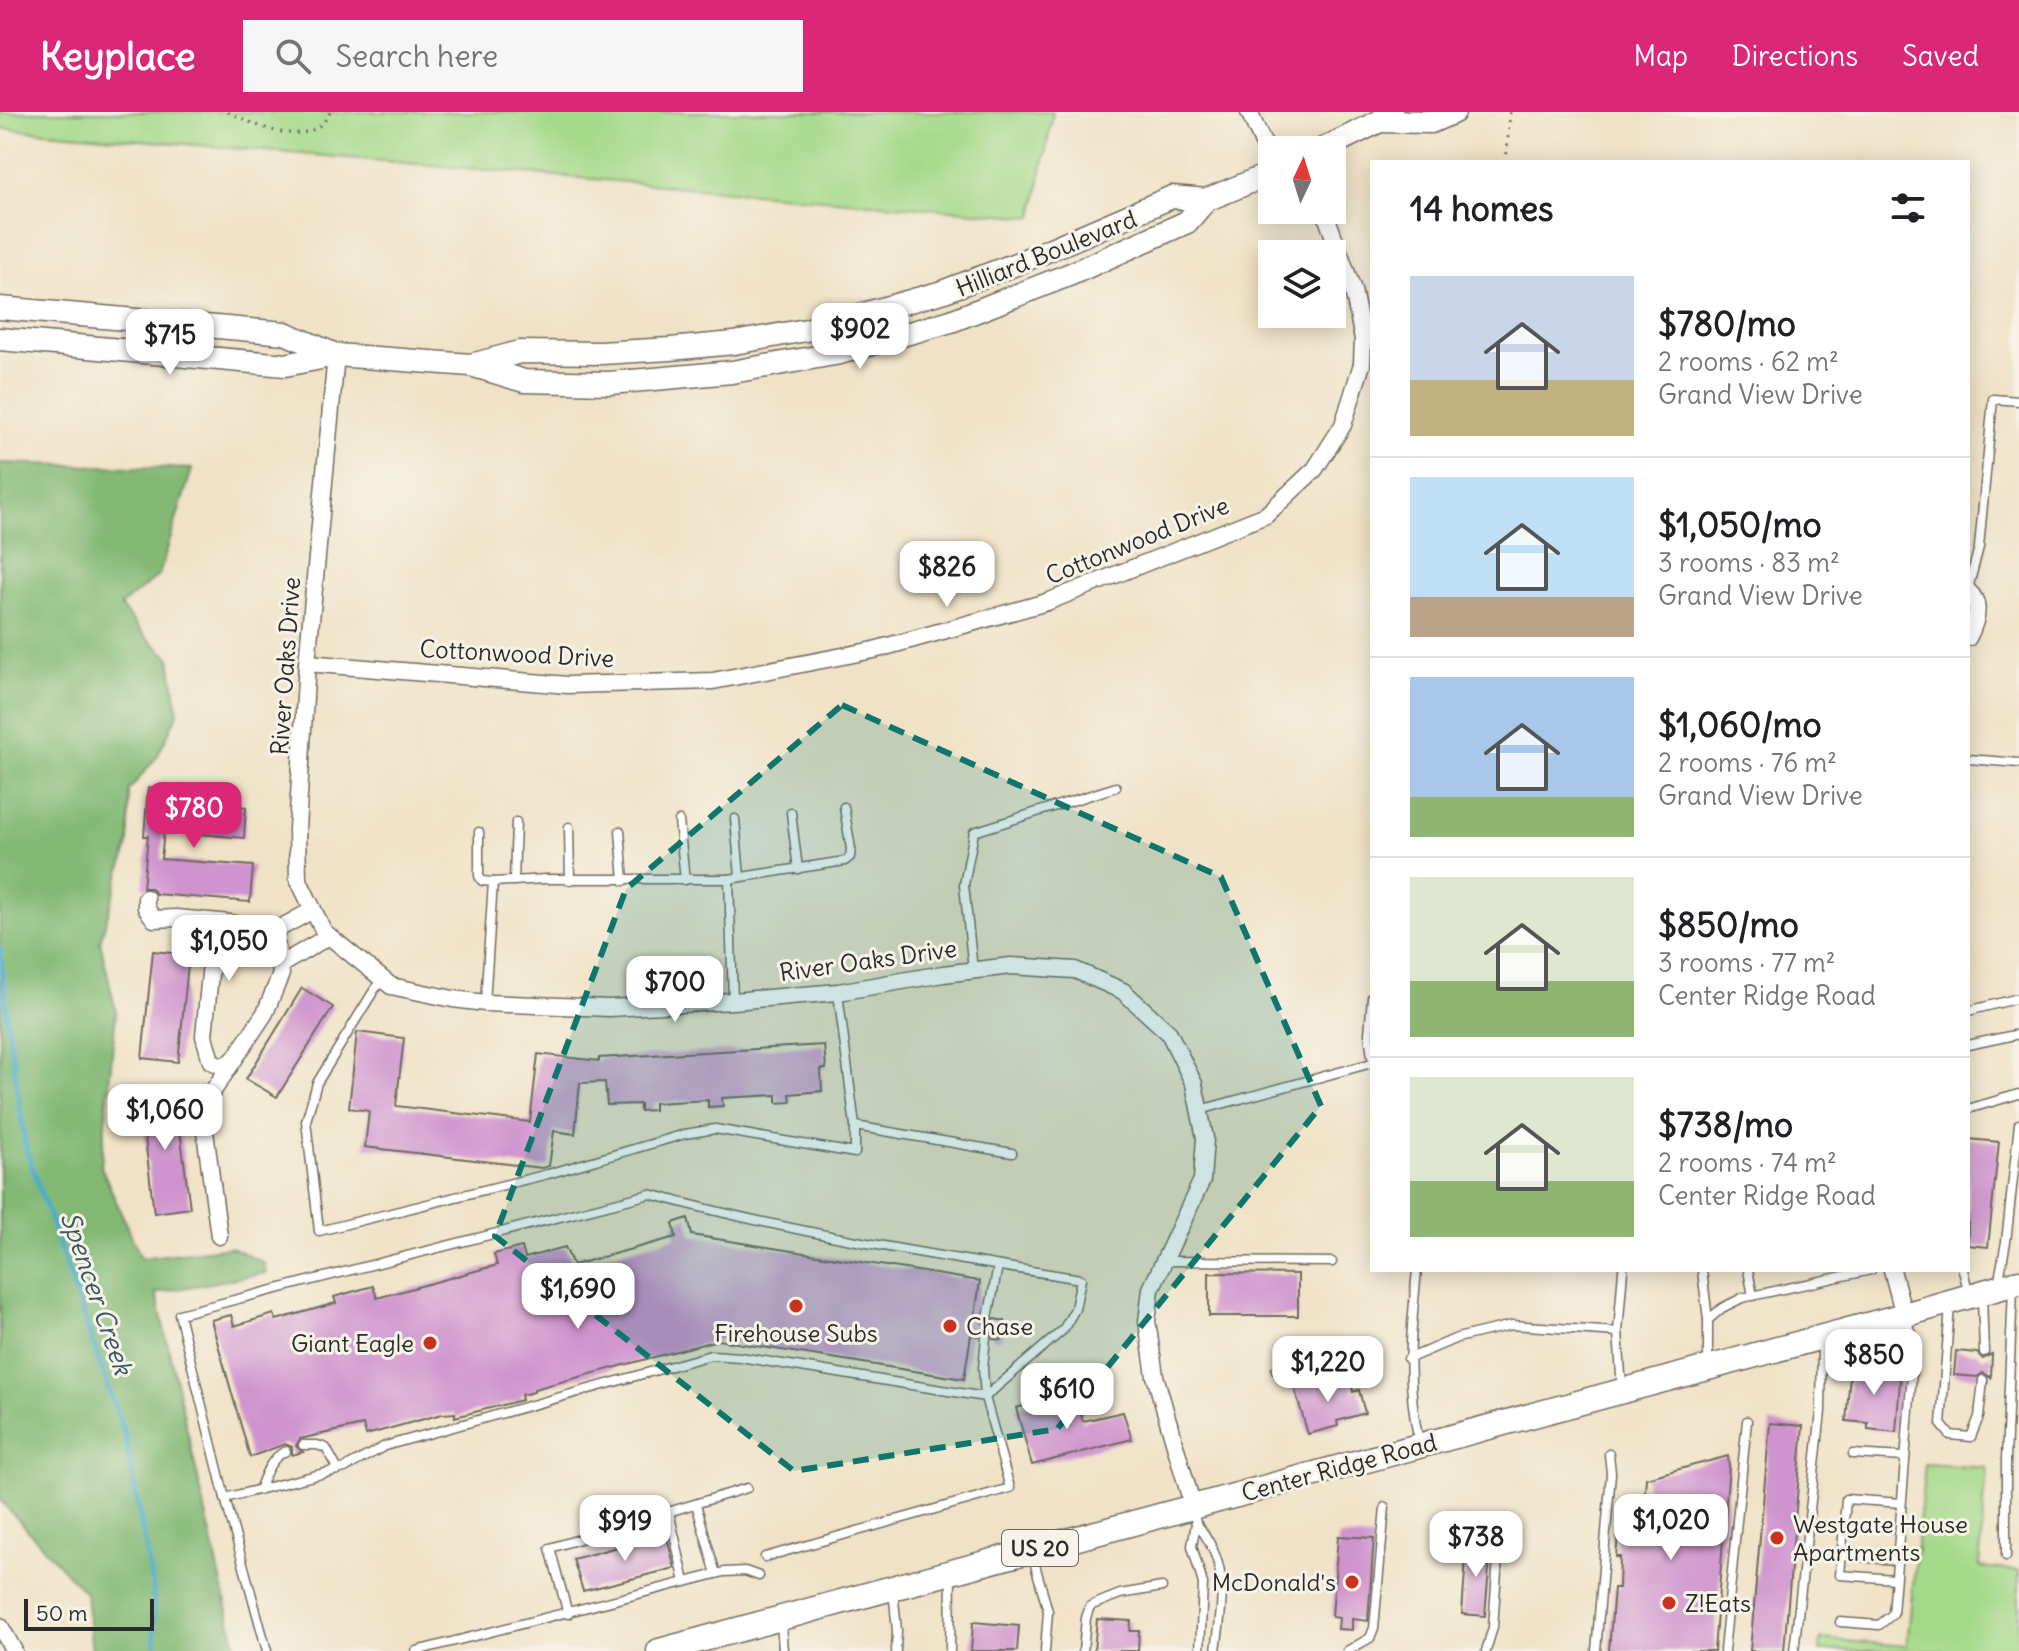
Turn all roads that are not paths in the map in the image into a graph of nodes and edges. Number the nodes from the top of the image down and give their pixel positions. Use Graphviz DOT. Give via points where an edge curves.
graph roads {
  1 [pos="1249,112"];
  2 [pos="1454,112"];
  3 [pos="1385,116"];
  4 [pos="1260,136"];
  5 [pos="1346,137"];
  6 [pos="1258,179"];
  7 [pos="1206,200"];
  8 [pos="1329,224"];
  9 [pos="0,308"];
  10 [pos="0,339"];
  11 [pos="336,355"];
  12 [pos="471,365"];
  13 [pos="2019,401"];
  14 [pos="1970,582"];
  15 [pos="1970,592"];
  16 [pos="1970,634"];
  17 [pos="307,663"];
  18 [pos="1970,759"];
  19 [pos="2019,763"];
  20 [pos="1116,787"];
  21 [pos="844,807"];
  22 [pos="791,813"];
  23 [pos="735,819"];
  24 [pos="679,821"];
  25 [pos="516,822"];
  26 [pos="569,827"];
  27 [pos="620,831"];
  28 [pos="479,832"];
  29 [pos="798,869"];
  30 [pos="740,877"];
  31 [pos="729,879"];
  32 [pos="570,880"];
  33 [pos="685,880"];
  34 [pos="514,881"];
  35 [pos="624,881"];
  36 [pos="493,882"];
  37 [pos="146,898"];
  38 [pos="313,910"];
  39 [pos="215,922"];
  40 [pos="269,934"];
  41 [pos="329,936"];
  42 [pos="280,965"];
  43 [pos="973,970"];
  44 [pos="381,979"];
  45 [pos="838,992"];
  46 [pos="2019,998"];
  47 [pos="733,1001"];
  48 [pos="485,1003"];
  49 [pos="1970,1010"];
  50 [pos="1370,1022"];
  51 [pos="2019,1034"];
  52 [pos="1370,1043"];
  53 [pos="1970,1045"];
  54 [pos="233,1061"];
  55 [pos="1370,1061"];
  56 [pos="2019,1094"];
  57 [pos="1970,1108"];
  58 [pos="1199,1110"];
  59 [pos="2019,1124"];
  60 [pos="855,1126"];
  61 [pos="1012,1153"];
  62 [pos="2019,1211"];
  63 [pos="2008,1220"];
  64 [pos="219,1236"];
  65 [pos="1163,1261"];
  66 [pos="1332,1262"];
  67 [pos="998,1266"];
  68 [pos="1417,1272"];
  69 [pos="1623,1272"];
  70 [pos="1702,1272"];
  71 [pos="1748,1272"];
  72 [pos="1853,1272"];
  73 [pos="1893,1272"];
  74 [pos="1966,1272"];
  75 [pos="1989,1290"];
  76 [pos="1753,1296"];
  77 [pos="1904,1315"];
  78 [pos="988,1318"];
  79 [pos="1708,1320"];
  80 [pos="1618,1332"];
  81 [pos="986,1337"];
  82 [pos="1822,1337"];
  83 [pos="1984,1352"];
  84 [pos="1408,1359"];
  85 [pos="1352,1361"];
  86 [pos="1708,1368"];
  87 [pos="1276,1370"];
  88 [pos="1983,1380"];
  89 [pos="1622,1391"];
  90 [pos="985,1397"];
  91 [pos="1747,1421"];
  92 [pos="303,1445"];
  93 [pos="1420,1446"];
  94 [pos="286,1451"];
  95 [pos="1609,1454"];
  96 [pos="1853,1454"];
  97 [pos="1904,1457"];
  98 [pos="338,1470"];
  99 [pos="747,1488"];
  100 [pos="259,1490"];
  101 [pos="225,1498"];
  102 [pos="1901,1503"];
  103 [pos="696,1504"];
  104 [pos="1385,1507"];
  105 [pos="669,1512"];
  106 [pos="1195,1515"];
  107 [pos="1508,1534"];
  108 [pos="1031,1551"];
  109 [pos="1842,1556"];
  110 [pos="2006,1556"];
  111 [pos="765,1557"];
  112 [pos="1896,1560"];
  113 [pos="951,1572"];
  114 [pos="716,1574"];
  115 [pos="759,1576"];
  116 [pos="1895,1579"];
  117 [pos="685,1582"];
  118 [pos="1162,1587"];
  119 [pos="893,1588"];
  120 [pos="568,1614"];
  121 [pos="781,1618"];
  122 [pos="1840,1622"];
  123 [pos="0,1626"];
  124 [pos="1370,1638"];
  125 [pos="14,1651"];
  126 [pos="267,1651"];
  127 [pos="416,1651"];
  128 [pos="659,1651"];
  129 [pos="783,1651"];
  130 [pos="896,1651"];
  131 [pos="950,1651"];
  132 [pos="1045,1651"];
  133 [pos="1083,1651"];
  134 [pos="1200,1651"];
  135 [pos="1216,1651"];
  136 [pos="1347,1651"];
  137 [pos="1368,1651"];
  138 [pos="1486,1651"];
  139 [pos="1596,1651"];
  140 [pos="1724,1651"];
  141 [pos="1794,1651"];
  1 -- 4 [label="street"];
  2 -- 3 [label="main road" via="1431,122"];
  3 -- 5 [label="main road"];
  6 -- 7 [label="main road, Hilliard Boulevard"];
  7 -- 12 [label="main road, Hilliard Boulevard" via="1172,197 942,292 806,330 670,349 520,352"];
  7 -- 12 [label="main road, Hilliard Boulevard" via="1187,222 1071,274 951,321 840,353 732,372 610,383 524,381"];
  8 -- 17 [label="street, Cottonwood Drive" via="1353,290 1363,339 1362,364 1343,425 1315,469 1266,515 1047,602 874,650 713,681 568,685"];
  9 -- 11 [label="main road, Hilliard Boulevard" via="285,333"];
  10 -- 11 [label="main road, Hilliard Boulevard" via="285,365"];
  11 -- 12 [label="main road, Hilliard Boulevard"];
  11 -- 17 [label="street, River Oaks Drive"];
  13 -- 14 [label="lane" via="1993,399 1979,547"];
  15 -- 16 [label="street" via="1978,616"];
  17 -- 38 [label="street, River Oaks Drive" via="297,842 298,879"];
  18 -- 19 [label="lane"];
  20 -- 43 [label="lane" via="974,832 964,885"];
  21 -- 29 [label="lane" via="850,857"];
  22 -- 29 [label="lane"];
  23 -- 30 [label="lane"];
  24 -- 33 [label="lane"];
  25 -- 34 [label="lane"];
  26 -- 32 [label="lane"];
  27 -- 35 [label="lane"];
  28 -- 36 [label="lane" via="479,876"];
  29 -- 30 [label="lane"];
  30 -- 31 [label="lane"];
  31 -- 33 [label="lane"];
  31 -- 47 [label="lane"];
  32 -- 34 [label="lane"];
  32 -- 35 [label="lane"];
  33 -- 35 [label="lane"];
  34 -- 36 [label="lane"];
  36 -- 48 [label="lane"];
  37 -- 39 [label="street" via="154,919"];
  38 -- 40 [label="street"];
  38 -- 41 [label="street, River Oaks Drive"];
  39 -- 40 [label="street"];
  39 -- 54 [label="street" via="204,1036 211,1061 222,1066"];
  40 -- 42 [label="street"];
  41 -- 42 [label="street"];
  41 -- 44 [label="street, River Oaks Drive"];
  42 -- 54 [label="street" via="265,1013"];
  43 -- 45 [label="street, River Oaks Drive"];
  43 -- 58 [label="street, River Oaks Drive" via="1075,970 1123,991 1169,1033 1194,1084"];
  44 -- 48 [label="street, River Oaks Drive" via="391,986"];
  44 -- 60 [label="lane" via="317,1083 306,1121 319,1231 715,1129 855,1153"];
  45 -- 47 [label="street, River Oaks Drive"];
  45 -- 60 [label="lane"];
  46 -- 49 [label="lane"];
  47 -- 48 [label="street, River Oaks Drive" via="609,1008"];
  50 -- 52 [label="lane"];
  51 -- 53 [label="lane"];
  54 -- 64 [label="street" via="209,1097 203,1121"];
  55 -- 58 [label="lane"];
  56 -- 57 [label="lane"];
  58 -- 65 [label="street, River Oaks Drive" via="1205,1138 1202,1180"];
  59 -- 63 [label="lane"];
  60 -- 61 [label="lane"];
  62 -- 63 [label="lane"];
  63 -- 75 [label="lane"];
  65 -- 66 [label="lane"];
  65 -- 106 [label="street, River Oaks Drive" via="1151,1289 1147,1321 1155,1376"];
  67 -- 78 [label="lane"];
  67 -- 90 [label="lane" via="1081,1279 1075,1309 1063,1330"];
  67 -- 101 [label="lane" via="706,1210 650,1194 179,1314"];
  68 -- 84 [label="lane"];
  69 -- 80 [label="lane"];
  70 -- 79 [label="lane"];
  71 -- 76 [label="lane"];
  72 -- 76 [label="lane"];
  73 -- 77 [label="street"];
  74 -- 75 [label="lane"];
  75 -- 77 [label="main road, Center Ridge Road / US 20"];
  75 -- 83 [label="lane"];
  75 -- 88 [label="lane" via="1946,1349 1941,1424 1950,1435 1971,1437"];
  75 -- 110 [label="lane" via="2006,1459"];
  76 -- 79 [label="lane"];
  77 -- 82 [label="main road, Center Ridge Road / US 20"];
  77 -- 97 [label="lane" via="1913,1338"];
  79 -- 86 [label="lane"];
  80 -- 84 [label="lane" via="1512,1325 1457,1338"];
  80 -- 89 [label="lane"];
  81 -- 90 [label="lane"];
  82 -- 86 [label="main road, Center Ridge Road / US 20"];
  82 -- 141 [label="lane" via="1821,1412"];
  84 -- 93 [label="lane"];
  85 -- 87 [label="lane" via="1290,1381"];
  86 -- 89 [label="main road, Center Ridge Road / US 20"];
  89 -- 93 [label="main road, Center Ridge Road / US 20"];
  90 -- 98 [label="lane" via="711,1355 385,1446"];
  90 -- 111 [label="lane" via="1010,1488"];
  91 -- 140 [label="lane"];
  92 -- 98 [label="lane" via="326,1448"];
  93 -- 106 [label="main road, Center Ridge Road / US 20"];
  94 -- 100 [label="lane" via="272,1462"];
  95 -- 139 [label="lane"];
  96 -- 97 [label="lane"];
  97 -- 102 [label="lane"];
  98 -- 100 [label="lane"];
  99 -- 103 [label="lane"];
  100 -- 101 [label="lane"];
  101 -- 126 [label="lane"];
  102 -- 109 [label="lane" via="1846,1499"];
  102 -- 112 [label="lane"];
  103 -- 105 [label="lane"];
  103 -- 114 [label="lane"];
  104 -- 124 [label="lane"];
  105 -- 117 [label="lane"];
  105 -- 120 [label="lane" via="550,1548"];
  106 -- 108 [label="main road, Center Ridge Road / US 20"];
  106 -- 134 [label="lane" via="1192,1546 1203,1584"];
  106 -- 135 [label="lane" via="1221,1570"];
  107 -- 138 [label="lane" via="1499,1544 1493,1627"];
  108 -- 113 [label="main road, Center Ridge Road / US 20"];
  108 -- 132 [label="lane" via="1048,1611"];
  109 -- 112 [label="lane"];
  109 -- 116 [label="lane" via="1840,1575"];
  112 -- 116 [label="lane"];
  113 -- 119 [label="main road, Center Ridge Road / US 20"];
  113 -- 131 [label="lane"];
  114 -- 115 [label="lane" via="739,1571"];
  114 -- 117 [label="lane"];
  116 -- 122 [label="lane" via="1893,1614 1879,1625"];
  117 -- 120 [label="lane"];
  118 -- 133 [label="lane" via="1090,1606"];
  119 -- 121 [label="main road, Center Ridge Road / US 20"];
  119 -- 130 [label="lane"];
  120 -- 127 [label="lane"];
  121 -- 128 [label="main road, Center Ridge Road / US 20"];
  121 -- 129 [label="lane"];
  123 -- 125 [label="street"];
  124 -- 136 [label="lane"];
  124 -- 137 [label="lane"];
}
